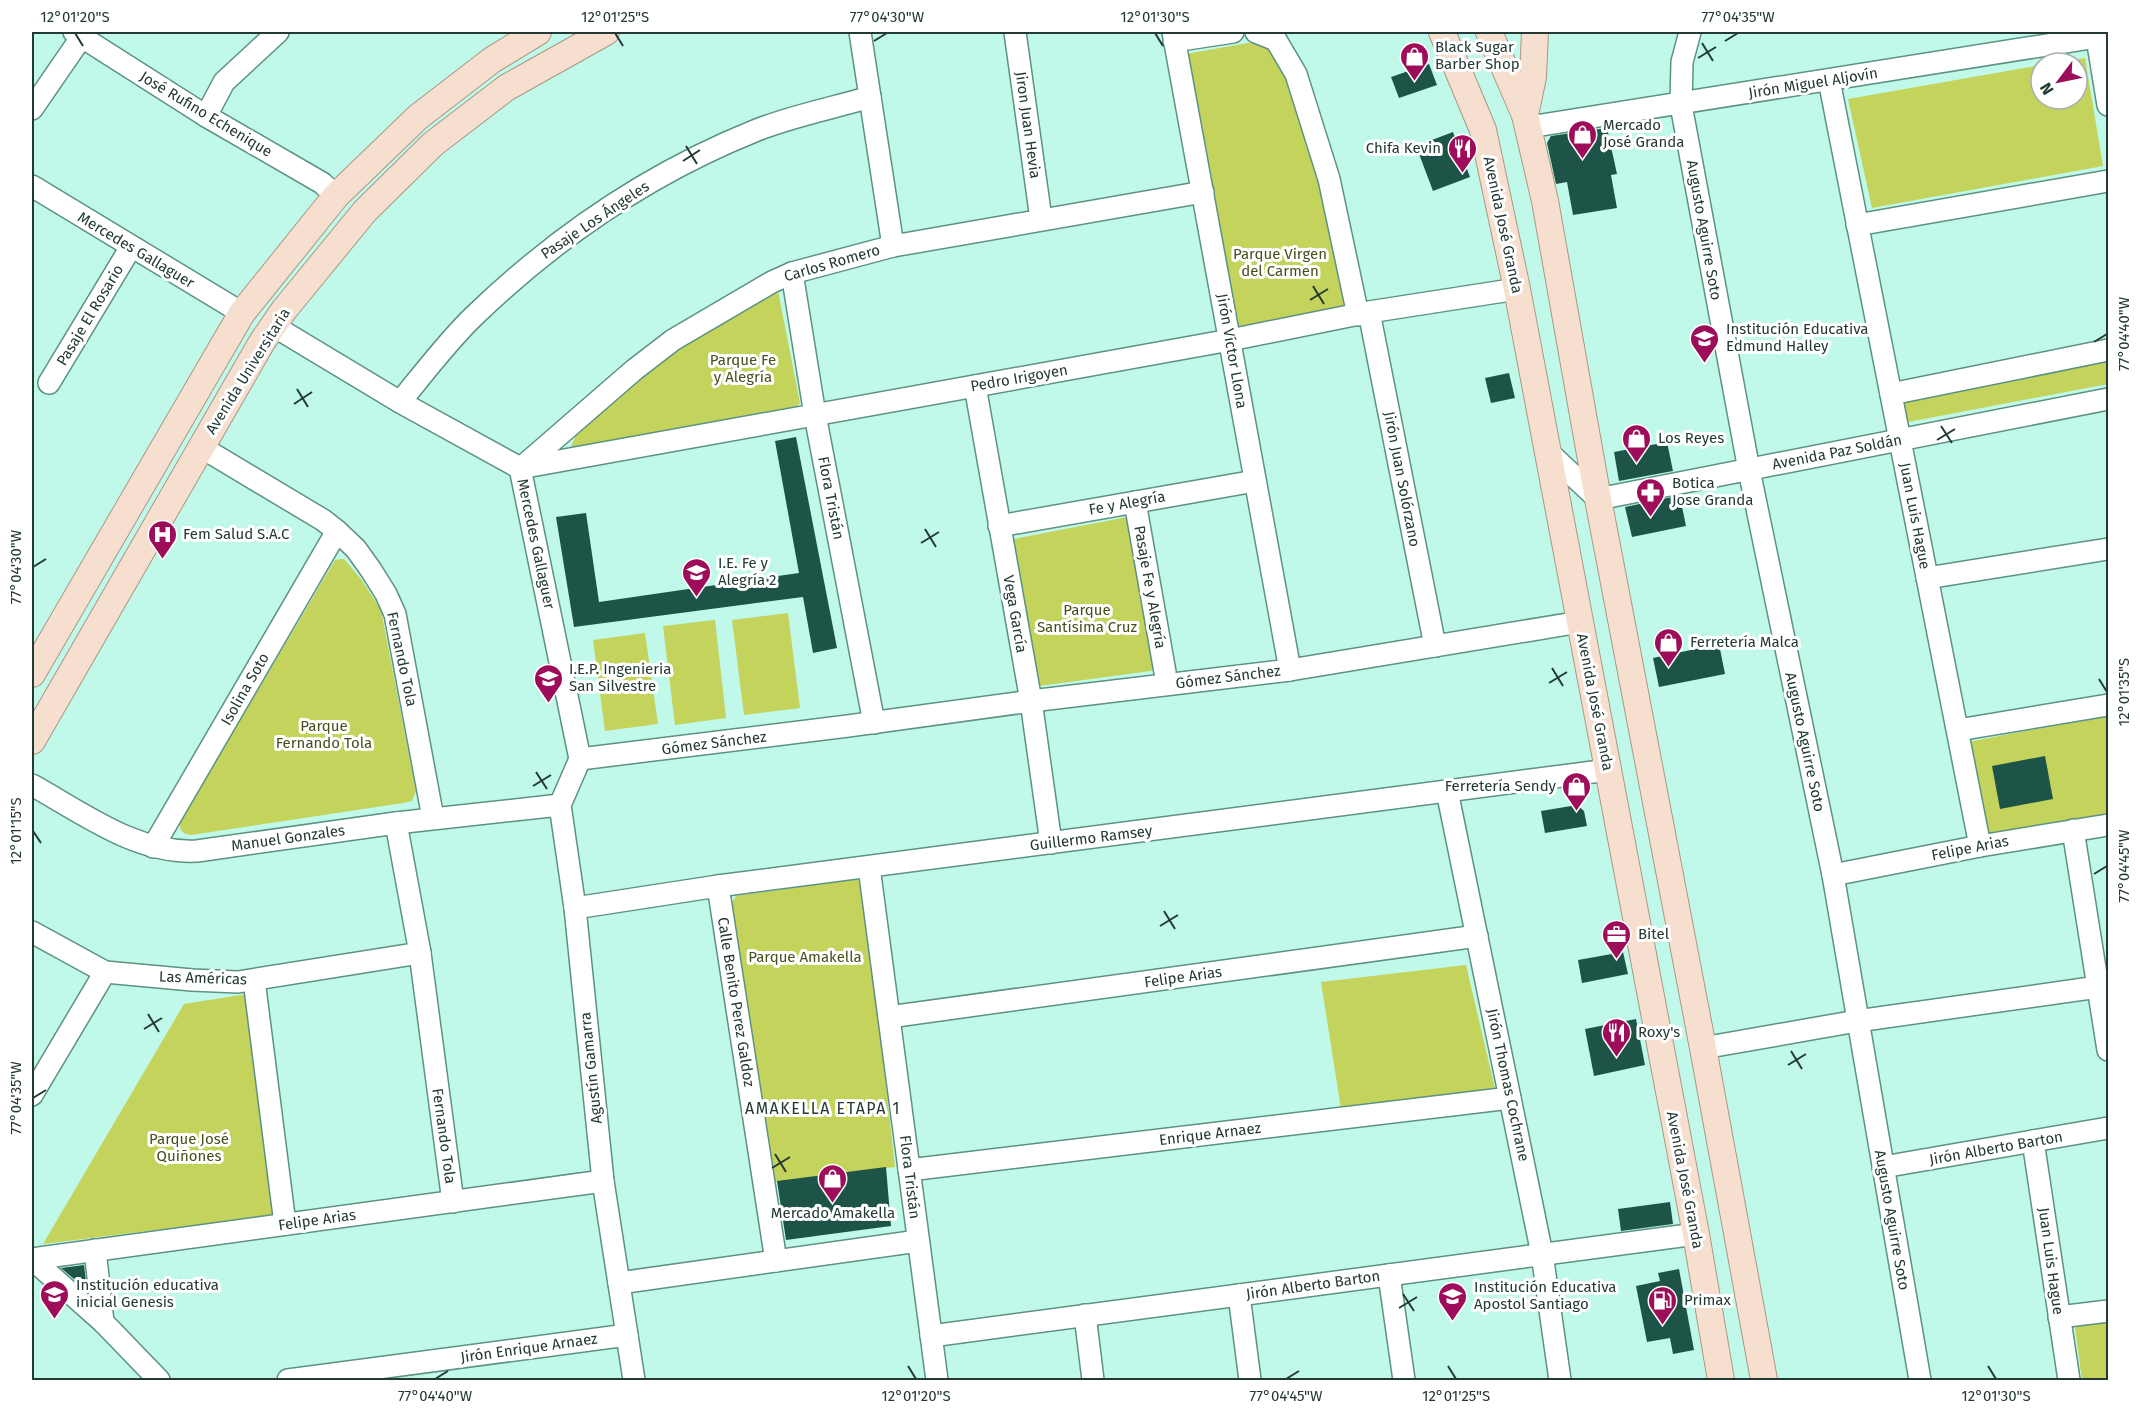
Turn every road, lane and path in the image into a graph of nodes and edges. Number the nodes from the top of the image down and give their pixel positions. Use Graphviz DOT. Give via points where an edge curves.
graph roads {
  1 [pos="278,32"];
  2 [pos="538,32"];
  3 [pos="606,32"];
  4 [pos="860,32"];
  5 [pos="1015,32"];
  6 [pos="1233,32"];
  7 [pos="1256,32"];
  8 [pos="1442,32"];
  9 [pos="1489,32"];
  10 [pos="1535,32"];
  11 [pos="1690,32"];
  12 [pos="80,33"];
  13 [pos="2096,34"];
  14 [pos="1173,36"];
  15 [pos="1829,80"];
  16 [pos="870,98"];
  17 [pos="1681,105"];
  18 [pos="2109,105"];
  19 [pos="32,109"];
  20 [pos="206,116"];
  21 [pos="1527,121"];
  22 [pos="2109,181"];
  23 [pos="32,186"];
  24 [pos="1203,192"];
  25 [pos="336,196"];
  26 [pos="1041,219"];
  27 [pos="1857,225"];
  28 [pos="893,246"];
  29 [pos="131,248"];
  30 [pos="792,273"];
  31 [pos="1517,289"];
  32 [pos="242,313"];
  33 [pos="1364,314"];
  34 [pos="272,325"];
  35 [pos="1230,340"];
  36 [pos="2109,350"];
  37 [pos="49,383"];
  38 [pos="975,386"];
  39 [pos="1891,394"];
  40 [pos="2109,399"];
  41 [pos="400,402"];
  42 [pos="815,415"];
  43 [pos="1900,440"];
  44 [pos="201,447"];
  45 [pos="1548,451"];
  46 [pos="520,468"];
  47 [pos="1749,470"];
  48 [pos="1255,481"];
  49 [pos="1598,499"];
  50 [pos="1135,502"];
  51 [pos="999,526"];
  52 [pos="337,531"];
  53 [pos="2109,549"];
  54 [pos="1927,578"];
  55 [pos="1580,622"];
  56 [pos="1435,646"];
  57 [pos="1290,670"];
  58 [pos="1165,672"];
  59 [pos="32,674"];
  60 [pos="1031,701"];
  61 [pos="2109,705"];
  62 [pos="874,723"];
  63 [pos="1958,730"];
  64 [pos="32,741"];
  65 [pos="580,759"];
  66 [pos="1608,770"];
  67 [pos="32,785"];
  68 [pos="1447,791"];
  69 [pos="560,805"];
  70 [pos="433,818"];
  71 [pos="396,822"];
  72 [pos="2109,825"];
  73 [pos="2073,831"];
  74 [pos="1051,843"];
  75 [pos="1980,846"];
  76 [pos="153,847"];
  77 [pos="869,867"];
  78 [pos="1833,875"];
  79 [pos="718,886"];
  80 [pos="575,908"];
  81 [pos="32,932"];
  82 [pos="1477,936"];
  83 [pos="420,953"];
  84 [pos="105,972"];
  85 [pos="254,980"];
  86 [pos="2098,987"];
  87 [pos="889,1017"];
  88 [pos="1857,1021"];
  89 [pos="1703,1048"];
  90 [pos="2109,1050"];
  91 [pos="32,1095"];
  92 [pos="1510,1098"];
  93 [pos="2109,1128"];
  94 [pos="2033,1141"];
  95 [pos="1883,1167"];
  96 [pos="909,1170"];
  97 [pos="603,1181"];
  98 [pos="453,1202"];
  99 [pos="285,1224"];
  100 [pos="1696,1234"];
  101 [pos="918,1241"];
  102 [pos="95,1250"];
  103 [pos="1542,1254"];
  104 [pos="32,1259"];
  105 [pos="776,1261"];
  106 [pos="1389,1275"];
  107 [pos="619,1283"];
  108 [pos="1239,1295"];
  109 [pos="2109,1311"];
  110 [pos="1085,1315"];
  111 [pos="2059,1317"];
  112 [pos="103,1322"];
  113 [pos="627,1335"];
  114 [pos="931,1335"];
  115 [pos="1755,1335"];
  116 [pos="1714,1343"];
  117 [pos="159,1380"];
  118 [pos="288,1380"];
  119 [pos="634,1380"];
  120 [pos="937,1380"];
  121 [pos="1093,1380"];
  122 [pos="1250,1380"];
  123 [pos="1404,1380"];
  124 [pos="1560,1380"];
  125 [pos="1721,1380"];
  126 [pos="1764,1380"];
  127 [pos="1920,1380"];
  128 [pos="2069,1380"];
  1 -- 20 [label="street" via="225,82"];
  2 -- 25 [label="main road" via="492,60 417,117"];
  3 -- 34 [label="main road, Avenida Universitaria" via="506,88 432,144 365,211"];
  4 -- 16 [label="street"];
  5 -- 26 [label="street, Jiron Juan Hevia"];
  6 -- 14 [label="street"];
  7 -- 33 [label="street, Jirón Juan Solórzano" via="1276,40 1296,74 1329,179"];
  8 -- 31 [label="main road, Avenida José Granda" via="1482,130"];
  9 -- 21 [label="main road"];
  10 -- 21 [label="main road"];
  11 -- 17 [label="street, Augusto Aguirre Soto" via="1682,62"];
  12 -- 19 [label="street"];
  12 -- 20 [label="street, José Rufino Echenique"];
  13 -- 15 [label="street, Jirón Miguel Aljovín"];
  13 -- 18 [label="street"];
  14 -- 24 [label="street, Jirón Víctor Llona"];
  15 -- 17 [label="street, Jirón Miguel Aljovín"];
  15 -- 27 [label="street, Juan Luis Hague"];
  16 -- 28 [label="street"];
  16 -- 41 [label="street, Pasaje Los Ángeles" via="758,129 632,192 545,252 473,317"];
  17 -- 21 [label="street, Jirón Miguel Aljovín"];
  17 -- 47 [label="street, Augusto Aguirre Soto"];
  20 -- 25 [label="street, José Rufino Echenique" via="322,183"];
  21 -- 49 [label="main road"];
  22 -- 27 [label="street"];
  23 -- 29 [label="street, Mercedes Gallaguer"];
  24 -- 26 [label="street, Carlos Romero"];
  24 -- 35 [label="street, Jirón Víctor Llona"];
  25 -- 32 [label="main road"];
  26 -- 28 [label="street, Carlos Romero"];
  27 -- 39 [label="street, Juan Luis Hague"];
  28 -- 30 [label="street, Carlos Romero"];
  29 -- 32 [label="street, Mercedes Gallaguer"];
  29 -- 37 [label="street, Pasaje El Rosario"];
  30 -- 42 [label="street, Flora Tristán"];
  30 -- 46 [label="street, Carlos Romero" via="673,340"];
  31 -- 33 [label="street, Pedro Irigoyen"];
  31 -- 45 [label="main road, Avenida José Granda"];
  32 -- 59 [label="main road"];
  33 -- 35 [label="street, Pedro Irigoyen"];
  33 -- 56 [label="street, Jirón Juan Solórzano"];
  34 -- 41 [label="street, Mercedes Gallaguer"];
  34 -- 44 [label="main road, Avenida Universitaria"];
  35 -- 38 [label="street, Pedro Irigoyen"];
  35 -- 48 [label="street, Jirón Víctor Llona"];
  36 -- 39 [label="street"];
  38 -- 42 [label="street, Pedro Irigoyen"];
  38 -- 51 [label="street, Vega García"];
  39 -- 43 [label="street, Juan Luis Hague"];
  40 -- 43 [label="street, Avenida Paz Soldán"];
  41 -- 46 [label="street, Mercedes Gallaguer"];
  42 -- 46 [label="street, Pedro Irigoyen"];
  42 -- 62 [label="street, Flora Tristán"];
  43 -- 47 [label="street, Avenida Paz Soldán"];
  43 -- 54 [label="street, Juan Luis Hague"];
  44 -- 52 [label="street, Fernando Tola"];
  44 -- 64 [label="main road, Avenida Universitaria"];
  45 -- 49 [label="street"];
  45 -- 55 [label="main road, Avenida José Granda"];
  46 -- 65 [label="street, Mercedes Gallaguer"];
  47 -- 49 [label="street, Avenida Paz Soldán"];
  47 -- 78 [label="street, Augusto Aguirre Soto"];
  48 -- 50 [label="street, Fe y Alegría"];
  48 -- 57 [label="street, Jirón Víctor Llona"];
  49 -- 89 [label="main road"];
  50 -- 51 [label="street, Fe y Alegría"];
  50 -- 58 [label="street, Pasaje Fe y Alegría"];
  51 -- 60 [label="street, Vega García"];
  52 -- 70 [label="street, Fernando Tola" via="371,570 394,615"];
  52 -- 76 [label="street, Isolina Soto"];
  53 -- 54 [label="street"];
  54 -- 63 [label="street, Juan Luis Hague"];
  55 -- 56 [label="street, Gómez Sánchez"];
  55 -- 66 [label="main road, Avenida José Granda"];
  56 -- 57 [label="street, Gómez Sánchez"];
  57 -- 60 [label="street, Gómez Sánchez"];
  60 -- 62 [label="street, Gómez Sánchez"];
  60 -- 74 [label="street, Vega García"];
  61 -- 63 [label="street"];
  62 -- 65 [label="street, Gómez Sánchez"];
  63 -- 75 [label="street, Juan Luis Hague"];
  65 -- 69 [label="street"];
  66 -- 68 [label="street, Guillermo Ramsey"];
  66 -- 100 [label="main road, Avenida José Granda"];
  67 -- 76 [label="street, Manuel Gonzales" via="133,841"];
  68 -- 74 [label="street, Guillermo Ramsey"];
  68 -- 82 [label="street, Jirón Thomas Cochrane"];
  69 -- 70 [label="street, Manuel Gonzales"];
  69 -- 80 [label="street, Agustín Gamarra"];
  70 -- 71 [label="street, Manuel Gonzales"];
  71 -- 76 [label="street, Manuel Gonzales" via="197,851"];
  71 -- 83 [label="street, Fernando Tola"];
  72 -- 73 [label="street, Felipe Arias"];
  73 -- 75 [label="street, Felipe Arias"];
  73 -- 86 [label="street"];
  74 -- 77 [label="street, Guillermo Ramsey"];
  75 -- 78 [label="street, Felipe Arias"];
  77 -- 79 [label="street, Guillermo Ramsey"];
  77 -- 87 [label="street, Flora Tristán"];
  78 -- 88 [label="street, Augusto Aguirre Soto"];
  79 -- 80 [label="street, Guillermo Ramsey"];
  79 -- 105 [label="street, Calle Benito Perez Galdoz"];
  80 -- 97 [label="street, Agustín Gamarra"];
  81 -- 84 [label="street, Las Américas"];
  82 -- 87 [label="street, Felipe Arias"];
  82 -- 92 [label="street, Jirón Thomas Cochrane"];
  83 -- 85 [label="street, Las Américas"];
  83 -- 98 [label="street, Fernando Tola"];
  84 -- 85 [label="street, Las Américas" via="192,980"];
  84 -- 91 [label="street"];
  85 -- 99 [label="street"];
  86 -- 88 [label="street"];
  86 -- 90 [label="street"];
  87 -- 96 [label="street, Flora Tristán"];
  88 -- 89 [label="street"];
  88 -- 95 [label="street, Augusto Aguirre Soto"];
  89 -- 115 [label="main road"];
  92 -- 96 [label="street, Enrique Arnaez"];
  92 -- 103 [label="street, Jirón Thomas Cochrane"];
  93 -- 94 [label="street, Jirón Alberto Barton"];
  94 -- 95 [label="street, Jirón Alberto Barton"];
  94 -- 111 [label="street, Juan Luis Hague"];
  95 -- 127 [label="street, Augusto Aguirre Soto"];
  96 -- 101 [label="street, Flora Tristán"];
  97 -- 98 [label="street, Felipe Arias"];
  97 -- 107 [label="street, Agustín Gamarra"];
  98 -- 99 [label="street, Felipe Arias"];
  99 -- 102 [label="street, Felipe Arias"];
  100 -- 103 [label="street, Jirón Alberto Barton"];
  100 -- 116 [label="main road, Avenida José Granda"];
  101 -- 105 [label="street"];
  101 -- 114 [label="street, Flora Tristán"];
  102 -- 104 [label="street, Felipe Arias"];
  102 -- 112 [label="street"];
  103 -- 106 [label="street, Jirón Alberto Barton"];
  103 -- 124 [label="street, Jirón Thomas Cochrane"];
  104 -- 112 [label="street"];
  105 -- 107 [label="street"];
  106 -- 108 [label="street, Jirón Alberto Barton"];
  106 -- 123 [label="street"];
  107 -- 113 [label="street, Agustín Gamarra"];
  108 -- 110 [label="street, Jirón Alberto Barton"];
  108 -- 122 [label="street"];
  109 -- 111 [label="street"];
  110 -- 114 [label="street, Jirón Alberto Barton"];
  110 -- 121 [label="street"];
  111 -- 128 [label="street, Juan Luis Hague"];
  112 -- 117 [label="street"];
  113 -- 118 [label="street, Jirón Enrique Arnaez"];
  113 -- 119 [label="street, Agustín Gamarra"];
  114 -- 120 [label="street, Flora Tristán"];
  115 -- 116 [label="main road"];
  115 -- 126 [label="main road"];
  116 -- 125 [label="main road, Avenida José Granda"];
}
